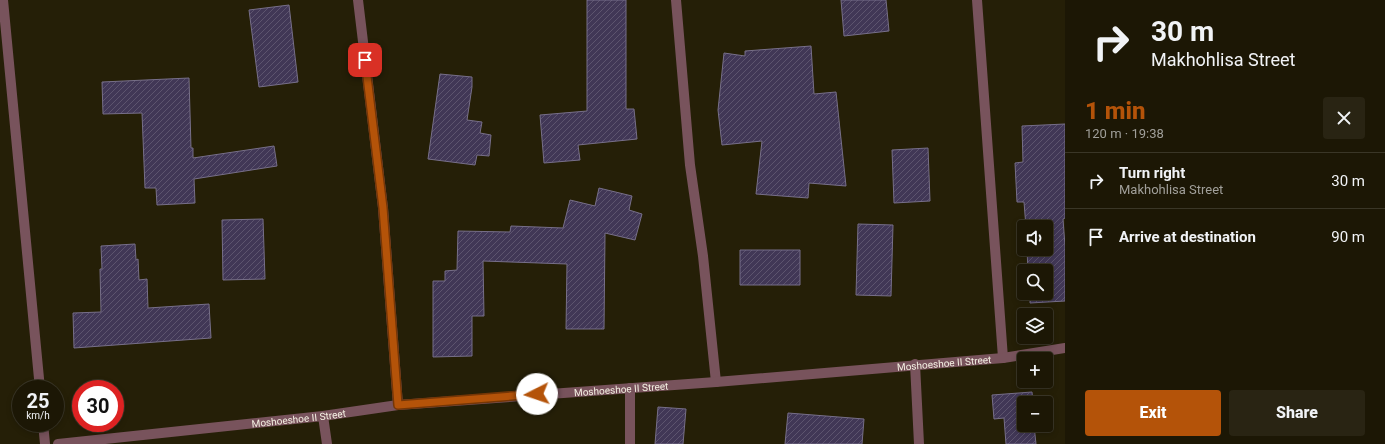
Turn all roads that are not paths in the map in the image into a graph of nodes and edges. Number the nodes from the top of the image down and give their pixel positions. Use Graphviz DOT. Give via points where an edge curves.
graph roads {
  1 [pos="3,0"];
  2 [pos="358,0"];
  3 [pos="676,0"];
  4 [pos="977,0"];
  5 [pos="1065,348"];
  6 [pos="1002,358"];
  7 [pos="916,364"];
  8 [pos="39,380"];
  9 [pos="716,382"];
  10 [pos="630,388"];
  11 [pos="398,405"];
  12 [pos="323,416"];
  13 [pos="44,432"];
  14 [pos="45,444"];
  15 [pos="58,444"];
  16 [pos="327,444"];
  17 [pos="630,444"];
  18 [pos="919,444"];
  1 -- 8 [label="street"];
  2 -- 11 [label="street" via="383,208"];
  3 -- 9 [label="street" via="690,165 703,256"];
  4 -- 6 [label="street"];
  5 -- 6 [label="street, Moshoeshoe II Street"];
  6 -- 7 [label="street, Moshoeshoe II Street"];
  7 -- 9 [label="street, Moshoeshoe II Street"];
  7 -- 18 [label="street"];
  9 -- 10 [label="street, Moshoeshoe II Street"];
  10 -- 11 [label="street, Moshoeshoe II Street"];
  10 -- 17 [label="street"];
  11 -- 12 [label="street, Moshoeshoe II Street"];
  12 -- 15 [label="street, Moshoeshoe II Street"];
  12 -- 16 [label="street"];
  13 -- 14 [label="street"];
}
